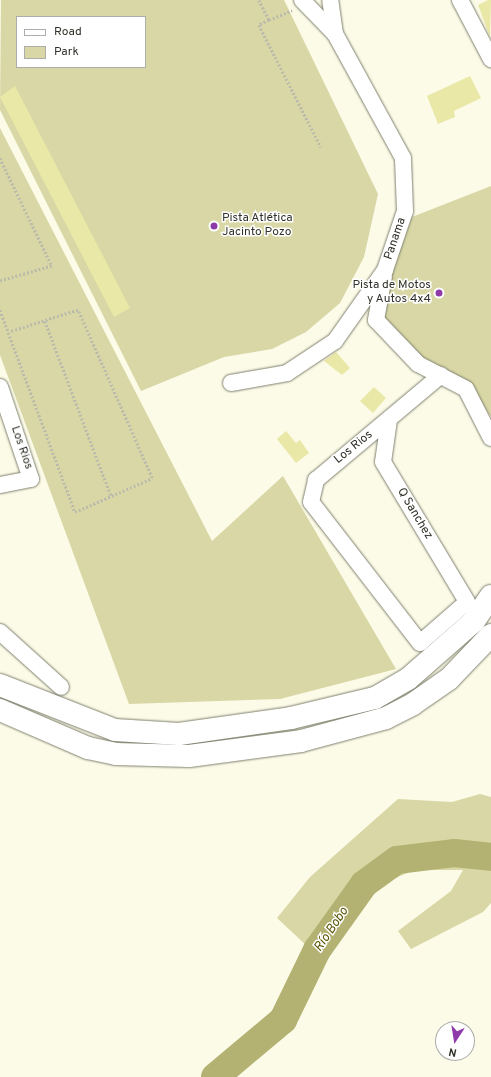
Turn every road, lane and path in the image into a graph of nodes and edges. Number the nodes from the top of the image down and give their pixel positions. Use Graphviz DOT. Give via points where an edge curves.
graph roads {
  1 [pos="260,0"];
  2 [pos="330,0"];
  3 [pos="460,0"];
  4 [pos="297,2"];
  5 [pos="269,20"];
  6 [pos="335,34"];
  7 [pos="491,59"];
  8 [pos="321,147"];
  9 [pos="0,158"];
  10 [pos="385,270"];
  11 [pos="0,281"];
  12 [pos="0,310"];
  13 [pos="45,321"];
  14 [pos="10,332"];
  15 [pos="440,375"];
  16 [pos="231,383"];
  17 [pos="0,387"];
  18 [pos="389,420"];
  19 [pos="491,438"];
  20 [pos="0,485"];
  21 [pos="111,496"];
  22 [pos="491,596"];
  23 [pos="0,632"];
  24 [pos="491,635"];
  25 [pos="420,643"];
  26 [pos="0,686"];
  27 [pos="61,687"];
  28 [pos="0,710"];
  1 -- 5 [label="path"];
  2 -- 6 [label="street, Panama"];
  3 -- 7 [label="street"];
  4 -- 5 [label="path" via="292,10"];
  4 -- 6 [label="street"];
  5 -- 8 [label="path" via="259,25"];
  6 -- 10 [label="street, Panama" via="403,158 405,211"];
  9 -- 11 [label="path" via="52,266"];
  10 -- 15 [label="street" via="376,320 418,364"];
  10 -- 16 [label="street, Panama" via="335,341 287,373"];
  12 -- 14 [label="path"];
  13 -- 14 [label="path"];
  13 -- 21 [label="path"];
  13 -- 21 [label="path" via="78,310 152,478"];
  14 -- 21 [label="path" via="75,512"];
  15 -- 18 [label="street, Los Rios"];
  15 -- 19 [label="street" via="466,389"];
  17 -- 20 [label="street, Los Rios" via="31,479"];
  18 -- 25 [label="street, Q Sanchez" via="383,462 467,602"];
  18 -- 25 [label="street, Los Rios" via="316,480 311,502"];
  22 -- 26 [label="main road" via="469,625 408,679 375,698 291,718 179,734 115,730"];
  23 -- 27 [label="street"];
  24 -- 28 [label="main road" via="449,679 413,704 386,718 301,741 189,756 116,754 88,748"];
}
